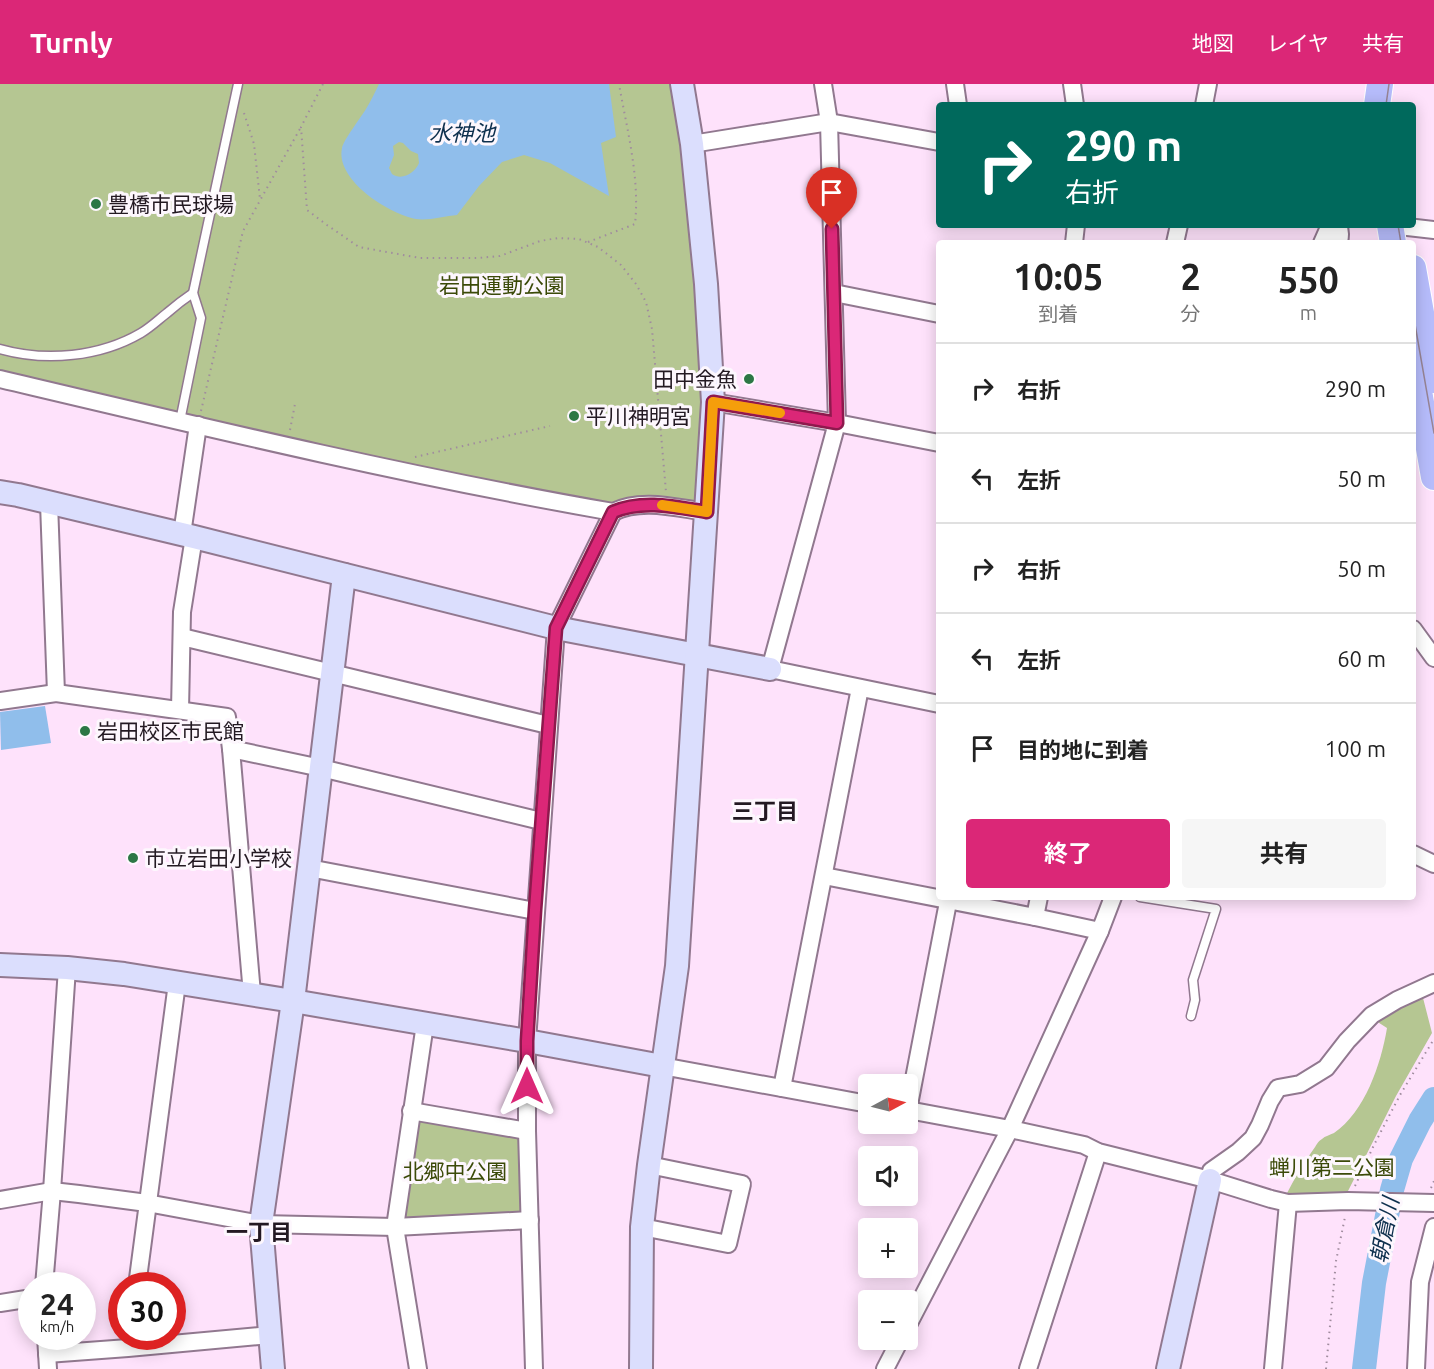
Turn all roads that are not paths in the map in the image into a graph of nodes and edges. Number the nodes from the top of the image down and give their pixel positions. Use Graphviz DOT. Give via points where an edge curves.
graph roads {
  1 [pos="238,84"];
  2 [pos="682,84"];
  3 [pos="823,84"];
  4 [pos="955,84"];
  5 [pos="1072,84"];
  6 [pos="1208,84"];
  7 [pos="1380,84"];
  8 [pos="1397,84"];
  9 [pos="958,102"];
  10 [pos="1075,102"];
  11 [pos="1205,102"];
  12 [pos="1377,102"];
  13 [pos="1394,102"];
  14 [pos="829,122"];
  15 [pos="936,141"];
  16 [pos="692,144"];
  17 [pos="1434,230"];
  18 [pos="1399,231"];
  19 [pos="1416,285"];
  20 [pos="193,293"];
  21 [pos="834,293"];
  22 [pos="936,313"];
  23 [pos="0,349"];
  24 [pos="0,379"];
  25 [pos="1434,387"];
  26 [pos="1416,391"];
  27 [pos="713,402"];
  28 [pos="1418,414"];
  29 [pos="180,421"];
  30 [pos="837,423"];
  31 [pos="198,425"];
  32 [pos="936,442"];
  33 [pos="1434,477"];
  34 [pos="0,492"];
  35 [pos="49,503"];
  36 [pos="613,512"];
  37 [pos="707,512"];
  38 [pos="188,536"];
  39 [pos="344,575"];
  40 [pos="556,628"];
  41 [pos="1416,633"];
  42 [pos="182,637"];
  43 [pos="698,656"];
  44 [pos="1434,658"];
  45 [pos="770,669"];
  46 [pos="332,672"];
  47 [pos="860,688"];
  48 [pos="56,693"];
  49 [pos="0,701"];
  50 [pos="936,703"];
  51 [pos="180,710"];
  52 [pos="548,725"];
  53 [pos="231,749"];
  54 [pos="321,768"];
  55 [pos="541,821"];
  56 [pos="1416,855"];
  57 [pos="1434,864"];
  58 [pos="309,868"];
  59 [pos="824,876"];
  60 [pos="936,896"];
  61 [pos="949,900"];
  62 [pos="958,900"];
  63 [pos="1038,900"];
  64 [pos="1112,900"];
  65 [pos="1159,900"];
  66 [pos="535,910"];
  67 [pos="1035,917"];
  68 [pos="1100,931"];
  69 [pos="0,965"];
  70 [pos="67,968"];
  71 [pos="177,983"];
  72 [pos="1434,983"];
  73 [pos="252,994"];
  74 [pos="293,1001"];
  75 [pos="1191,1016"];
  76 [pos="425,1024"];
  77 [pos="527,1041"];
  78 [pos="662,1066"];
  79 [pos="915,1074"];
  80 [pos="782,1088"];
  81 [pos="858,1102"];
  82 [pos="411,1111"];
  83 [pos="918,1112"];
  84 [pos="1010,1129"];
  85 [pos="527,1131"];
  86 [pos="1098,1152"];
  87 [pos="649,1166"];
  88 [pos="1210,1180"];
  89 [pos="52,1191"];
  90 [pos="0,1200"];
  91 [pos="1427,1202"];
  92 [pos="147,1203"];
  93 [pos="1288,1203"];
  94 [pos="530,1220"];
  95 [pos="261,1224"];
  96 [pos="394,1227"];
  97 [pos="642,1227"];
  98 [pos="1434,1227"];
  99 [pos="45,1272"];
  100 [pos="138,1272"];
  101 [pos="18,1301"];
  102 [pos="0,1304"];
  103 [pos="918,1306"];
  104 [pos="270,1335"];
  105 [pos="186,1339"];
  106 [pos="108,1347"];
  107 [pos="895,1350"];
  108 [pos="48,1361"];
  109 [pos="635,1368"];
  110 [pos="273,1369"];
  111 [pos="418,1369"];
  112 [pos="534,1369"];
  113 [pos="885,1369"];
  114 [pos="1028,1369"];
  115 [pos="1168,1369"];
  116 [pos="1273,1369"];
  117 [pos="1416,1369"];
  1 -- 20 [label="lane"];
  2 -- 16 [label="street"];
  3 -- 14 [label="street"];
  4 -- 9 [label="street"];
  5 -- 10 [label="street"];
  6 -- 11 [label="street"];
  7 -- 12 [label="main road"];
  8 -- 13 [label="main road"];
  14 -- 15 [label="street"];
  14 -- 16 [label="street"];
  14 -- 21 [label="street"];
  16 -- 27 [label="street"];
  17 -- 18 [label="street"];
  19 -- 25 [label="main road"];
  20 -- 23 [label="lane" via="152,326 110,346 55,356"];
  20 -- 29 [label="lane" via="201,318"];
  21 -- 22 [label="street"];
  21 -- 30 [label="street"];
  24 -- 29 [label="street"];
  26 -- 28 [label="main road"];
  27 -- 30 [label="street"];
  27 -- 37 [label="street"];
  28 -- 33 [label="main road"];
  29 -- 31 [label="street"];
  30 -- 32 [label="street"];
  30 -- 45 [label="street"];
  31 -- 36 [label="street" via="530,498"];
  31 -- 38 [label="street"];
  34 -- 35 [label="street"];
  35 -- 38 [label="street"];
  35 -- 48 [label="street"];
  36 -- 37 [label="street" via="655,504"];
  36 -- 40 [label="street"];
  37 -- 43 [label="street"];
  38 -- 39 [label="street"];
  38 -- 42 [label="street"];
  39 -- 40 [label="street"];
  39 -- 46 [label="street"];
  40 -- 43 [label="street"];
  40 -- 52 [label="street"];
  41 -- 44 [label="street"];
  42 -- 46 [label="street"];
  42 -- 51 [label="street"];
  43 -- 45 [label="street"];
  43 -- 78 [label="street" via="677,966"];
  45 -- 47 [label="street"];
  46 -- 52 [label="street"];
  46 -- 54 [label="street"];
  47 -- 50 [label="street"];
  47 -- 59 [label="street"];
  48 -- 49 [label="street"];
  48 -- 51 [label="street"];
  51 -- 53 [label="street" via="227,717"];
  52 -- 55 [label="street"];
  53 -- 54 [label="street"];
  53 -- 73 [label="street"];
  54 -- 55 [label="street"];
  54 -- 58 [label="street"];
  55 -- 66 [label="street"];
  56 -- 57 [label="street"];
  58 -- 66 [label="street"];
  58 -- 74 [label="street"];
  59 -- 60 [label="street"];
  59 -- 80 [label="street"];
  61 -- 79 [label="street"];
  62 -- 67 [label="street"];
  63 -- 67 [label="street"];
  64 -- 68 [label="street"];
  65 -- 75 [label="lane" via="1216,909 1193,980 1195,1000"];
  66 -- 77 [label="street"];
  67 -- 68 [label="street"];
  68 -- 84 [label="street"];
  69 -- 70 [label="street"];
  70 -- 71 [label="street"];
  70 -- 89 [label="street"];
  71 -- 73 [label="street"];
  71 -- 92 [label="street"];
  72 -- 88 [label="street" via="1372,1015 1326,1068 1300,1084 1278,1088 1253,1138 1211,1171"];
  73 -- 74 [label="street"];
  74 -- 76 [label="street"];
  74 -- 95 [label="street"];
  76 -- 77 [label="street"];
  76 -- 82 [label="street"];
  77 -- 78 [label="street"];
  77 -- 85 [label="street"];
  78 -- 80 [label="street"];
  78 -- 87 [label="street"];
  80 -- 81 [label="street"];
  82 -- 85 [label="street"];
  82 -- 96 [label="street"];
  83 -- 84 [label="street"];
  84 -- 86 [label="street" via="1084,1145"];
  84 -- 103 [label="street"];
  85 -- 94 [label="street"];
  86 -- 88 [label="street"];
  86 -- 114 [label="street"];
  87 -- 97 [label="street"];
  87 -- 97 [label="street" via="742,1184 728,1244"];
  88 -- 93 [label="street"];
  88 -- 115 [label="street"];
  89 -- 90 [label="street"];
  89 -- 92 [label="street"];
  89 -- 99 [label="street"];
  91 -- 93 [label="street"];
  92 -- 95 [label="street"];
  92 -- 100 [label="street"];
  93 -- 116 [label="street"];
  94 -- 96 [label="street"];
  94 -- 112 [label="street"];
  95 -- 96 [label="street"];
  95 -- 104 [label="street"];
  96 -- 111 [label="street"];
  97 -- 109 [label="street"];
  98 -- 117 [label="street" via="1420,1282"];
  101 -- 102 [label="street"];
  104 -- 105 [label="street"];
  104 -- 110 [label="street"];
  106 -- 108 [label="street"];
  107 -- 113 [label="street"];
}
